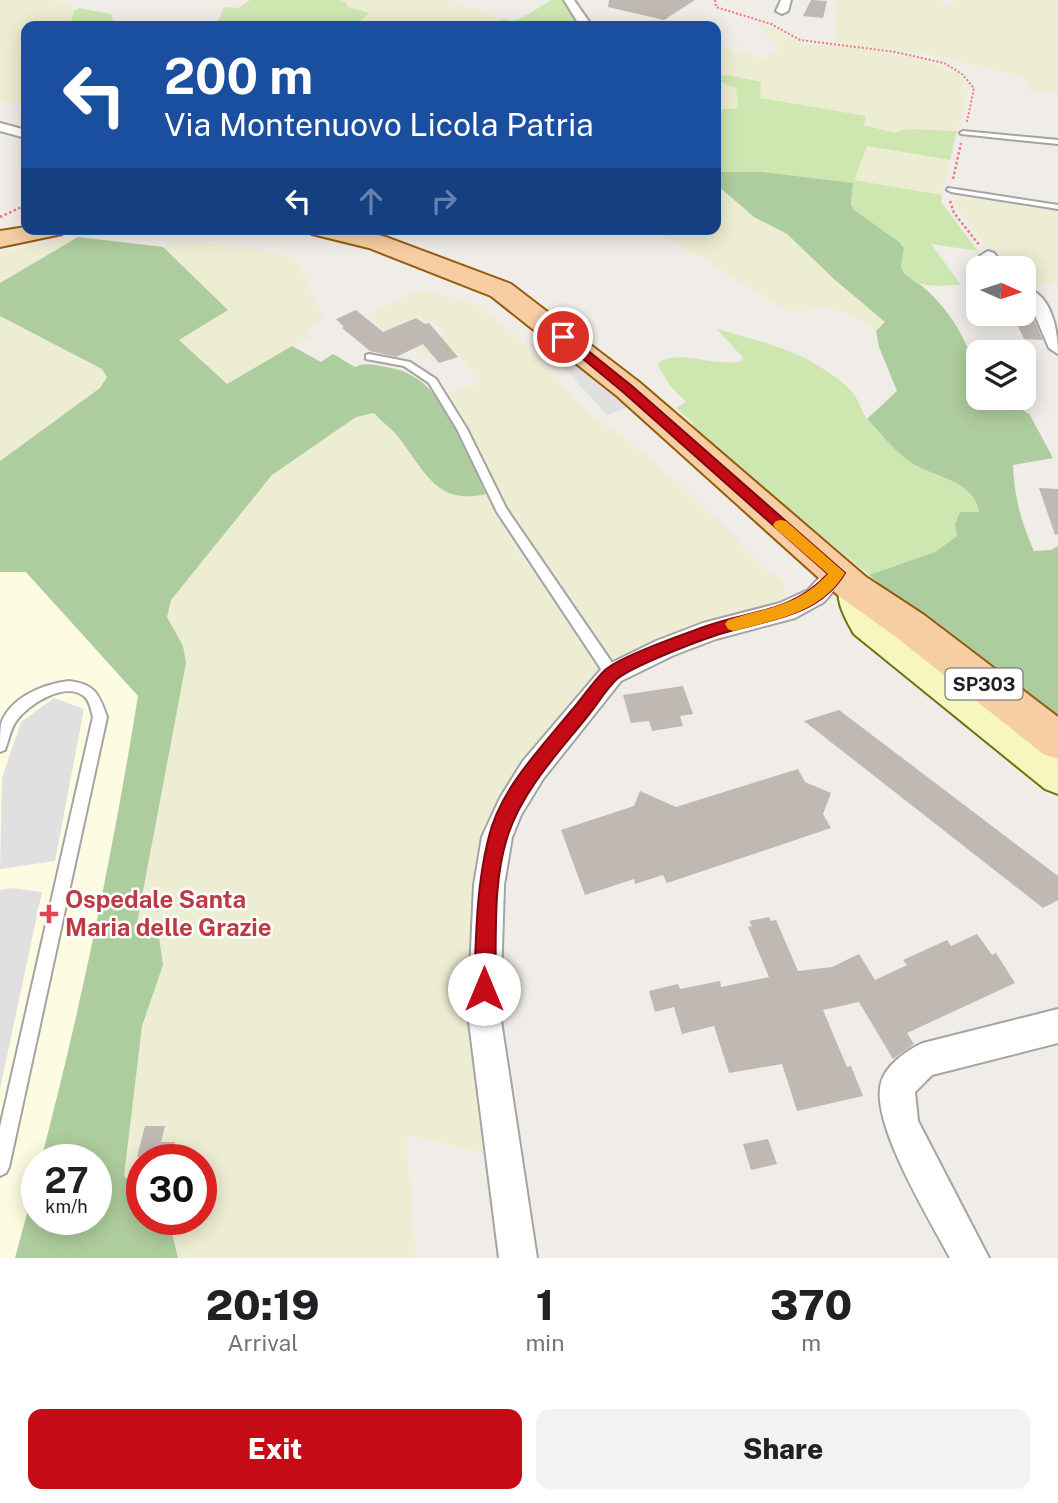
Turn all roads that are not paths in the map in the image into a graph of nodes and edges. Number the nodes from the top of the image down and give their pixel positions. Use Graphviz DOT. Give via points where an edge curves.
graph roads {
  1 [pos="569,0"];
  2 [pos="583,21"];
  3 [pos="0,127"];
  4 [pos="21,133"];
  5 [pos="964,133"];
  6 [pos="1058,142"];
  7 [pos="951,190"];
  8 [pos="1058,207"];
  9 [pos="21,235"];
  10 [pos="347,235"];
  11 [pos="0,239"];
  12 [pos="1036,305"];
  13 [pos="1058,348"];
  14 [pos="369,357"];
  15 [pos="845,580"];
  16 [pos="900,636"];
  17 [pos="612,674"];
  18 [pos="1058,741"];
  19 [pos="0,746"];
  20 [pos="1058,777"];
  21 [pos="1058,1026"];
  22 [pos="0,1167"];
  23 [pos="518,1258"];
  24 [pos="970,1258"];
  1 -- 2 [label="street"];
  3 -- 4 [label="street"];
  5 -- 6 [label="lane"];
  7 -- 8 [label="lane"];
  9 -- 11 [label="main road"];
  10 -- 15 [label="main road, SP303" via="377,242 501,290 628,389"];
  12 -- 13 [label="street"];
  14 -- 17 [label="lane" via="407,364 433,381 501,509"];
  15 -- 16 [label="main road, SP303"];
  15 -- 17 [label="street" via="786,611 712,630"];
  16 -- 18 [label="main road, SP303"];
  16 -- 20 [label="street"];
  17 -- 23 [label="street" via="533,770 510,807 498,837 489,885 484,1014"];
  19 -- 22 [label="lane" via="13,713 50,689 74,686 88,692 94,701 100,717"];
  21 -- 24 [label="street" via="923,1060 897,1085 901,1124"];
}
